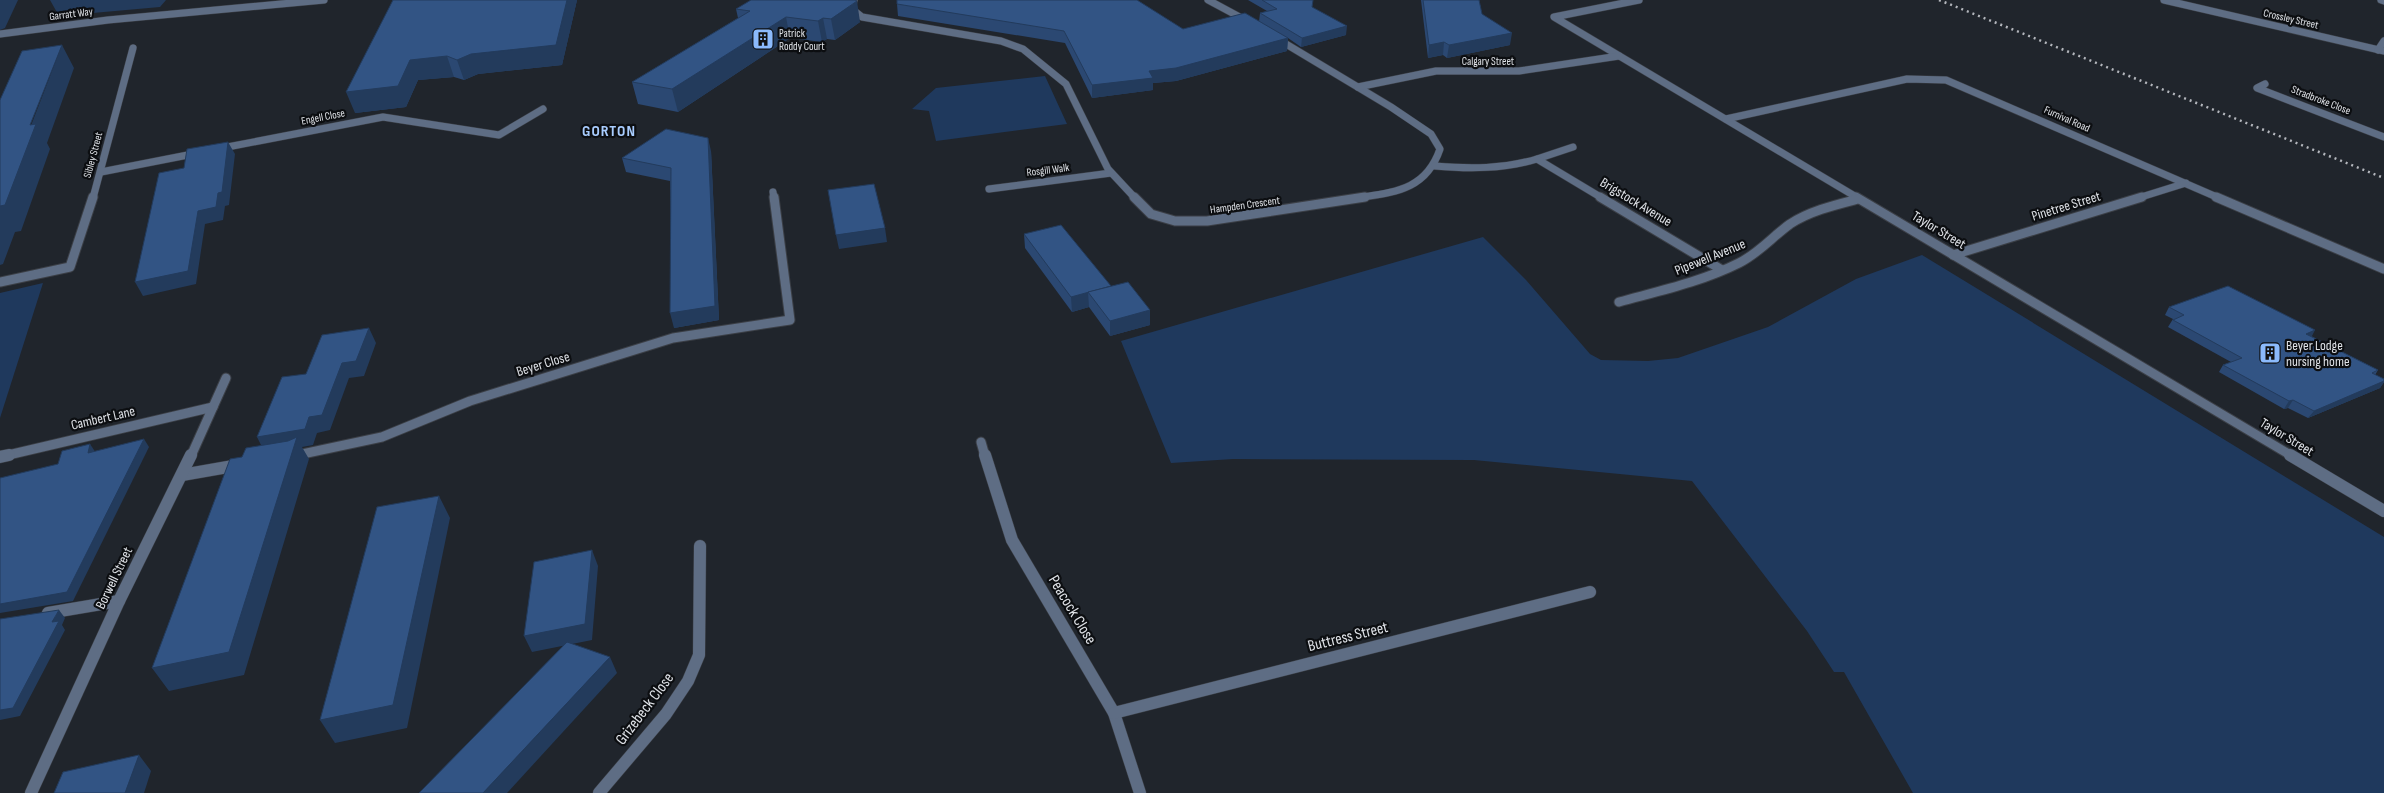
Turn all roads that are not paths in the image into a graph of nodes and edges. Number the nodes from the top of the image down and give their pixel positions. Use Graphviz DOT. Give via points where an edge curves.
graph roads {
  1 [pos="324,0"];
  2 [pos="854,0"];
  3 [pos="1208,0"];
  4 [pos="1638,0"];
  5 [pos="2164,0"];
  6 [pos="1621,2"];
  7 [pos="1257,27"];
  8 [pos="1265,31"];
  9 [pos="0,34"];
  10 [pos="2384,41"];
  11 [pos="133,48"];
  12 [pos="2381,50"];
  13 [pos="1619,56"];
  14 [pos="2265,84"];
  15 [pos="1358,88"];
  16 [pos="543,108"];
  17 [pos="1726,119"];
  18 [pos="2384,137"];
  19 [pos="1573,147"];
  20 [pos="1537,158"];
  21 [pos="1435,166"];
  22 [pos="101,172"];
  23 [pos="1111,173"];
  24 [pos="2186,183"];
  25 [pos="988,189"];
  26 [pos="773,192"];
  27 [pos="1858,198"];
  28 [pos="1953,255"];
  29 [pos="2384,269"];
  30 [pos="1722,270"];
  31 [pos="0,282"];
  32 [pos="1619,302"];
  33 [pos="226,378"];
  34 [pos="213,407"];
  35 [pos="980,442"];
  36 [pos="0,457"];
  37 [pos="285,457"];
  38 [pos="248,464"];
  39 [pos="182,475"];
  40 [pos="2384,511"];
  41 [pos="700,546"];
  42 [pos="1590,592"];
  43 [pos="119,601"];
  44 [pos="36,615"];
  45 [pos="1114,713"];
  46 [pos="31,793"];
  47 [pos="599,793"];
  48 [pos="1140,793"];
  1 -- 9 [label="street, Garratt Way" via="116,19"];
  2 -- 23 [label="street, Hampden Crescent" via="852,9 862,17 1001,41 1023,49 1066,84"];
  3 -- 7 [label="street"];
  4 -- 6 [label="street, Taylor Street"];
  5 -- 12 [label="street, Crossley Street"];
  6 -- 13 [label="street, Taylor Street" via="1554,17"];
  8 -- 15 [label="street"];
  10 -- 12 [label="street"];
  11 -- 22 [label="street, Sibley Street"];
  13 -- 15 [label="street, Calgary Street" via="1519,71 1436,71"];
  13 -- 17 [label="street, Taylor Street"];
  14 -- 18 [label="street, Stradbroke Close" via="2257,88"];
  15 -- 21 [label="street" via="1431,134 1440,149"];
  16 -- 22 [label="street, Engell Close" via="499,135 383,117"];
  17 -- 24 [label="street, Furnival Road" via="1908,79 1946,80"];
  17 -- 27 [label="street, Taylor Street"];
  19 -- 20 [label="street"];
  20 -- 21 [label="street" via="1502,168 1471,170"];
  20 -- 30 [label="street, Brigstock Avenue"];
  21 -- 23 [label="street, Hampden Crescent" via="1417,183 1389,193 1189,222 1152,214"];
  22 -- 31 [label="street, Sibley Street" via="70,267"];
  23 -- 25 [label="street, Rosgill Walk"];
  24 -- 28 [label="street, Pinetree Street"];
  24 -- 29 [label="street, Furnival Road"];
  26 -- 37 [label="street, Beyer Close" via="790,320 673,338 470,402 382,437"];
  27 -- 28 [label="street, Taylor Street"];
  27 -- 30 [label="street, Pipewell Avenue" via="1800,219 1784,228 1753,256"];
  28 -- 40 [label="street, Taylor Street"];
  30 -- 32 [label="street, Pipewell Avenue"];
  33 -- 34 [label="street, Borwell Street"];
  34 -- 36 [label="street, Cambert Lane"];
  34 -- 39 [label="street, Borwell Street"];
  35 -- 45 [label="street, Peacock Close" via="1012,540"];
  38 -- 39 [label="street"];
  39 -- 43 [label="street, Borwell Street"];
  41 -- 47 [label="street, Grizebeck Close" via="699,655 688,680 666,714"];
  42 -- 45 [label="street, Buttress Street"];
  43 -- 44 [label="street"];
  43 -- 46 [label="street, Borwell Street"];
  45 -- 48 [label="street, Peacock Close"];
}
